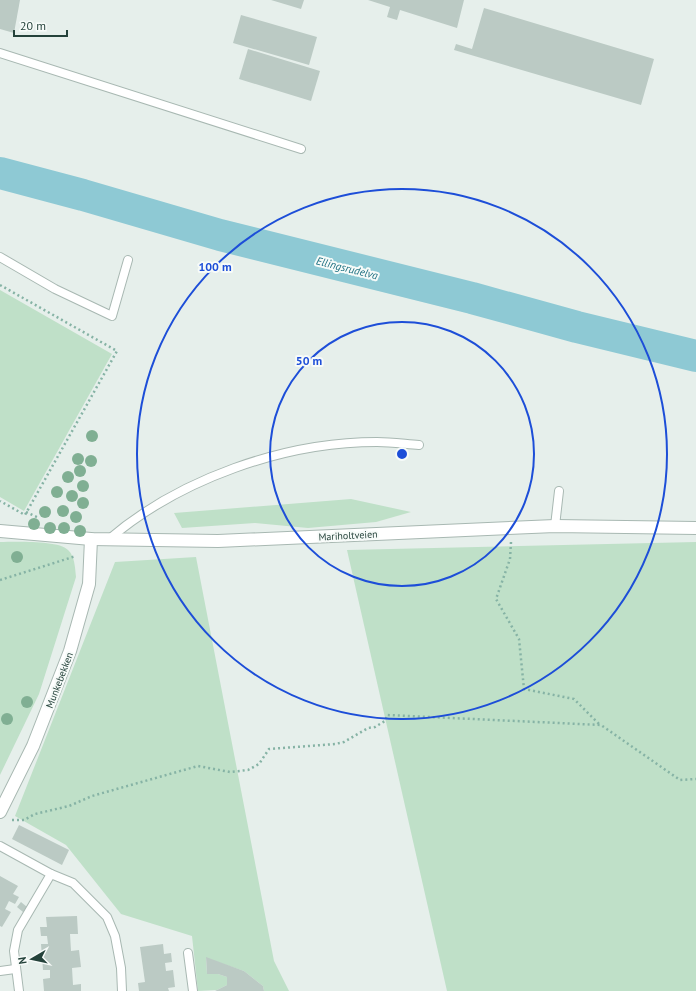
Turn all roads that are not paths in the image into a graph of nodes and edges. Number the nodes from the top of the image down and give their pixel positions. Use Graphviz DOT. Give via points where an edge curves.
graph roads {
  1 [pos="0,53"];
  2 [pos="301,149"];
  3 [pos="0,257"];
  4 [pos="128,260"];
  5 [pos="419,446"];
  6 [pos="559,491"];
  7 [pos="555,526"];
  8 [pos="696,528"];
  9 [pos="0,531"];
  10 [pos="91,539"];
  11 [pos="108,540"];
  12 [pos="4,816"];
  13 [pos="0,846"];
  14 [pos="50,874"];
  15 [pos="188,953"];
  16 [pos="15,969"];
  17 [pos="0,971"];
  18 [pos="19,991"];
  19 [pos="122,991"];
  20 [pos="192,991"];
  1 -- 2 [label="lane"];
  3 -- 4 [label="lane" via="55,289 112,316"];
  5 -- 11 [label="lane" via="378,442 332,445 290,452 248,464 164,500 142,512"];
  6 -- 7 [label="lane"];
  7 -- 8 [label="street, Mariholtveien"];
  7 -- 11 [label="street, Mariholtveien" via="218,541"];
  9 -- 10 [label="street, Mariholtveien"];
  10 -- 11 [label="street, Mariholtveien"];
  10 -- 12 [label="street, Munkebekken" via="89,584 70,651"];
  13 -- 14 [label="lane"];
  14 -- 16 [label="lane" via="18,930 14,952"];
  14 -- 19 [label="lane" via="73,883 107,917 115,936"];
  15 -- 20 [label="lane"];
  16 -- 17 [label="lane"];
  16 -- 18 [label="lane"];
}
